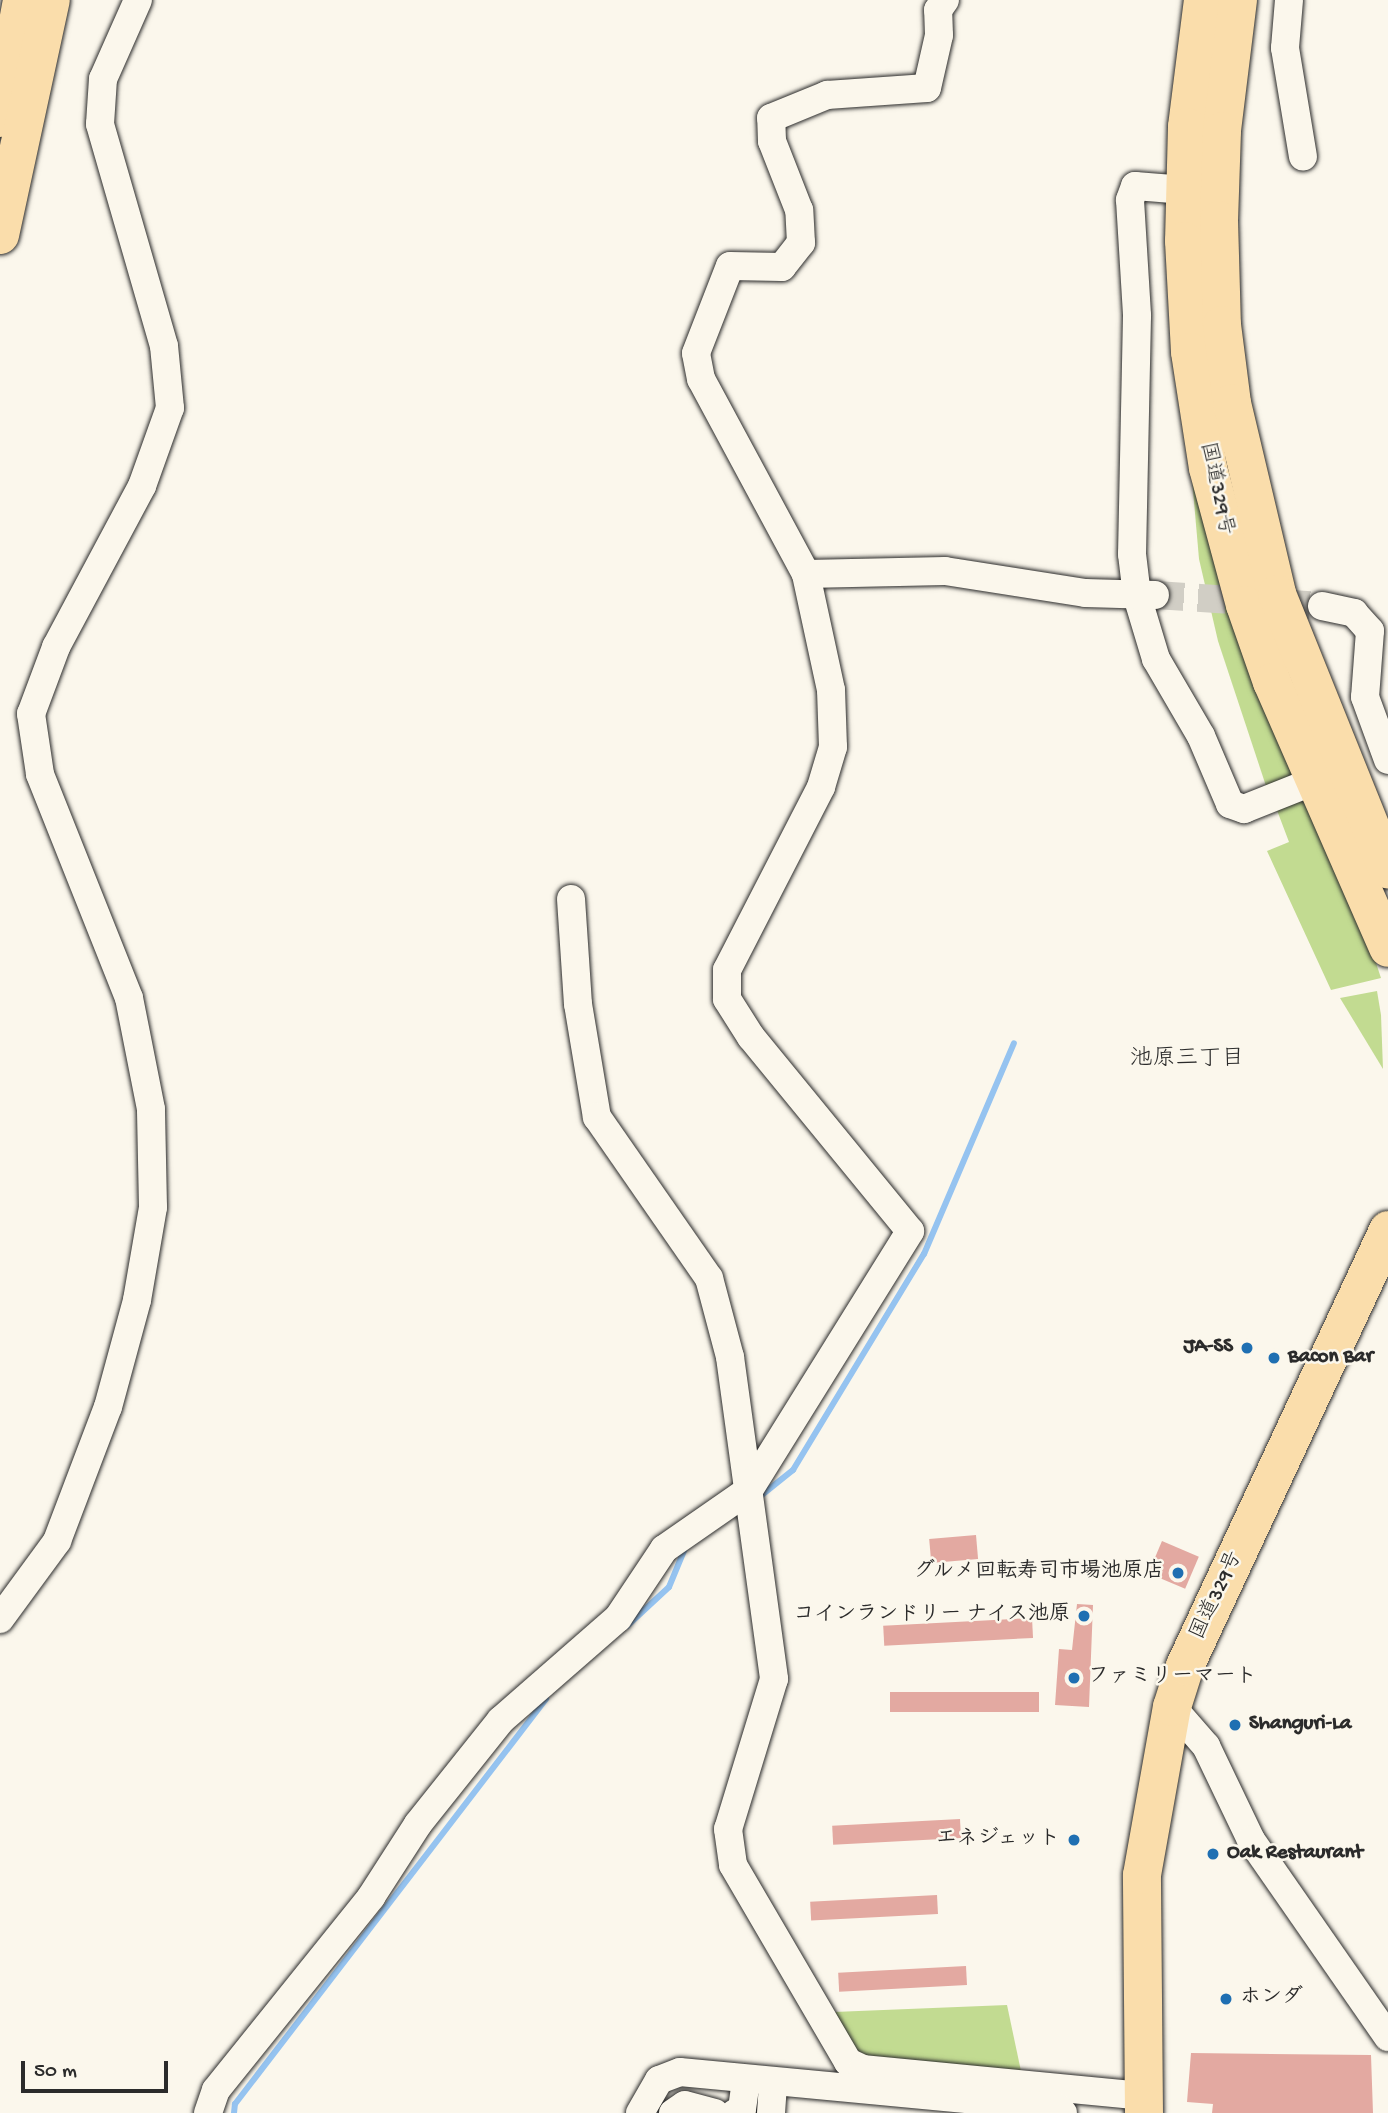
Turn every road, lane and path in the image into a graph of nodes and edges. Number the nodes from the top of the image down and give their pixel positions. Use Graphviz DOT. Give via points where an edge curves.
graph roads {
  1 [pos="22,0"];
  2 [pos="51,0"];
  3 [pos="138,0"];
  4 [pos="945,0"];
  5 [pos="1203,0"];
  6 [pos="1238,0"];
  7 [pos="1289,0"];
  8 [pos="0,118"];
  9 [pos="1303,158"];
  10 [pos="1185,190"];
  11 [pos="0,235"];
  12 [pos="806,574"];
  13 [pos="1147,596"];
  14 [pos="1322,606"];
  15 [pos="1388,760"];
  16 [pos="1314,781"];
  17 [pos="1385,856"];
  18 [pos="571,900"];
  19 [pos="1388,948"];
  20 [pos="1388,1230"];
  21 [pos="751,1499"];
  22 [pos="0,1619"];
  23 [pos="1172,1707"];
  24 [pos="1388,2037"];
  25 [pos="760,2081"];
  26 [pos="890,2093"];
  27 [pos="1144,2104"];
  28 [pos="977,2107"];
  29 [pos="208,2113"];
  30 [pos="640,2113"];
  31 [pos="673,2113"];
  32 [pos="715,2113"];
  33 [pos="735,2113"];
  34 [pos="771,2113"];
  35 [pos="1063,2113"];
  1 -- 8 [label="highway"];
  2 -- 11 [label="highway"];
  3 -- 22 [label="street" via="103,79 100,124 164,346 170,408 142,486 56,648 31,714 40,774 132,1009 150,1108 153,1207 137,1300 108,1407 57,1541"];
  4 -- 12 [label="street" via="938,10 939,34 927,89 827,95 771,118 772,141 799,210 801,243 782,267 730,266 700,333 696,353 701,380"];
  5 -- 10 [label="highway, 国道329号"];
  6 -- 17 [label="highway, 国道329号" via="1222,131 1219,220 1222,325 1232,403 1254,515 1278,594"];
  7 -- 9 [label="street" via="1285,48"];
  10 -- 13 [label="street" via="1135,186 1130,200 1137,316 1132,554"];
  10 -- 16 [label="highway, 国道329号" via="1185,298 1214,494 1245,606"];
  12 -- 13 [label="street" via="945,571"];
  12 -- 21 [label="street" via="831,690 834,747 821,787 727,970 727,999 751,1037 911,1231"];
  13 -- 16 [label="street" via="1157,659 1201,736 1230,804 1244,809"];
  14 -- 15 [label="street" via="1354,613 1370,631 1365,697"];
  16 -- 19 [label="highway, 国道329号"];
  18 -- 21 [label="street" via="578,1004 597,1117 709,1278 730,1357"];
  20 -- 23 [label="highway, 国道329号" via="1185,1666"];
  21 -- 26 [label="street" via="774,1679 728,1829 733,1865 848,2062"];
  21 -- 29 [label="street" via="664,1549 618,1618 501,1720 418,1824 371,1897 216,2091"];
  23 -- 24 [label="street" via="1206,1746 1251,1840"];
  23 -- 27 [label="highway, 国道329号" via="1142,1875"];
  25 -- 26 [label="street"];
  25 -- 30 [label="street" via="680,2072 659,2080"];
  25 -- 33 [label="street"];
  25 -- 34 [label="street"];
  26 -- 27 [label="street"];
  26 -- 28 [label="street"];
  28 -- 35 [label="street"];
  31 -- 32 [label="street" via="685,2105"];
}
